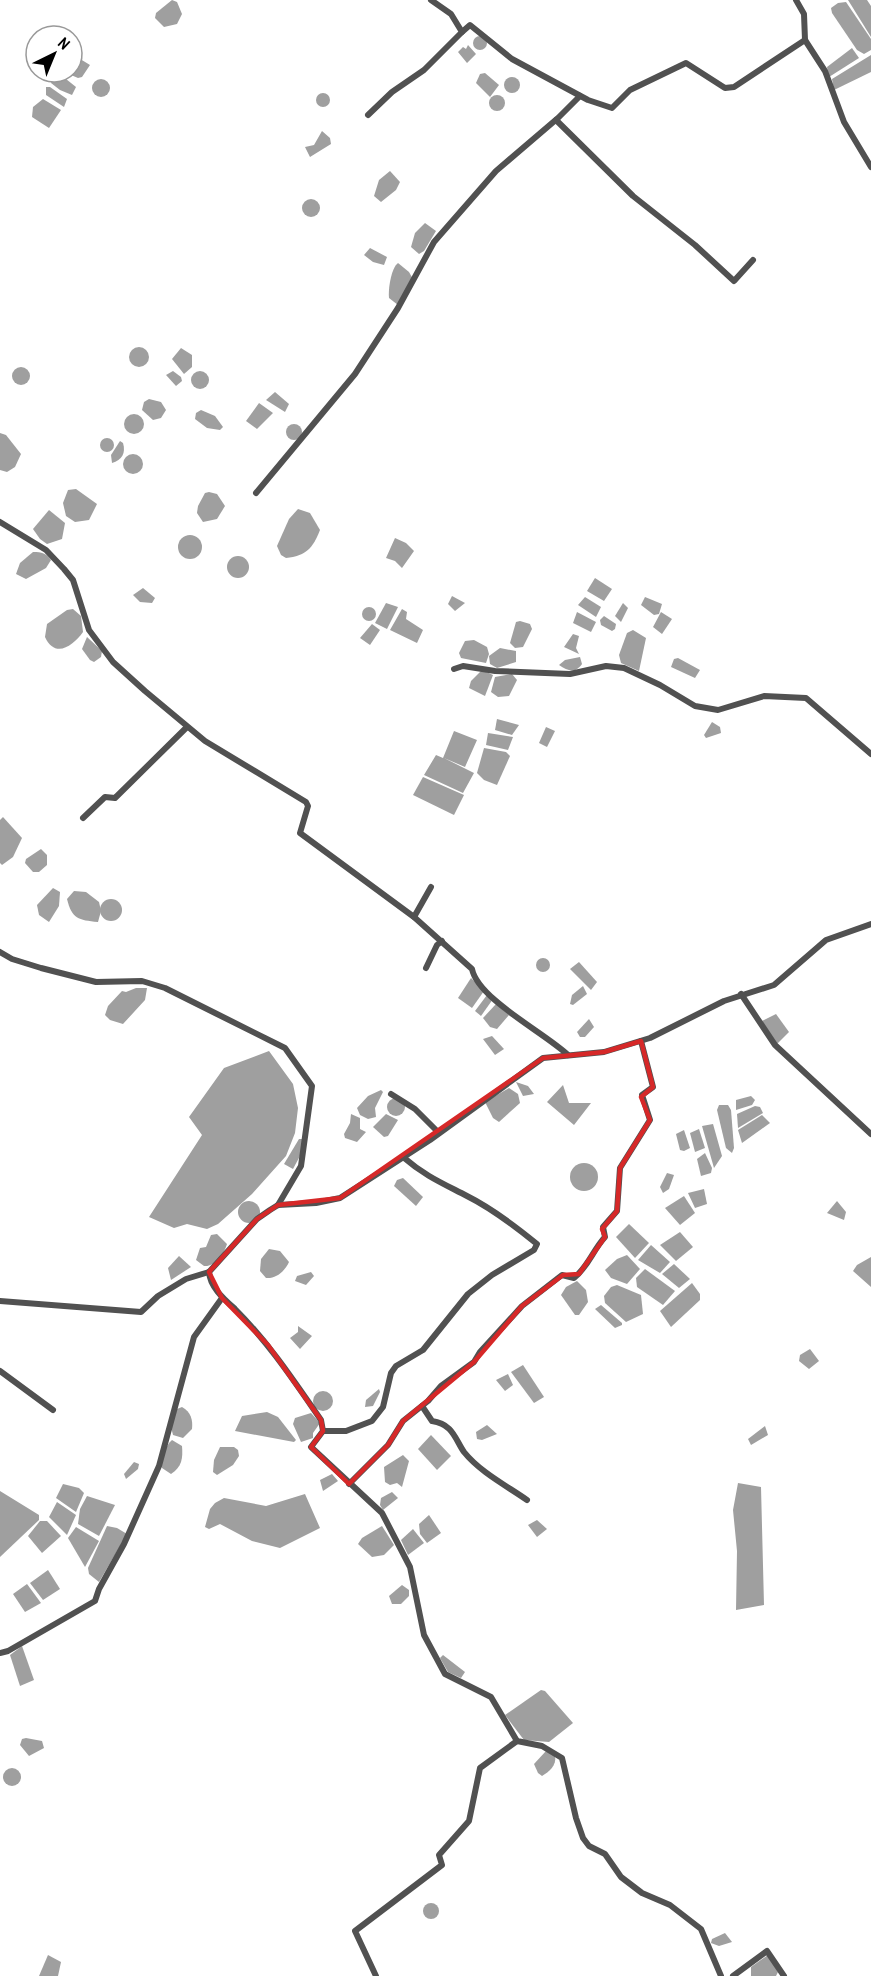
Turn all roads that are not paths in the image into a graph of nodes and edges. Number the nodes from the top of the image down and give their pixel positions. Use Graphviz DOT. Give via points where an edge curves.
graph roads {
  1 [pos="431,0"];
  2 [pos="796,0"];
  3 [pos="462,32"];
  4 [pos="805,40"];
  5 [pos="580,96"];
  6 [pos="368,115"];
  7 [pos="556,120"];
  8 [pos="871,167"];
  9 [pos="753,260"];
  10 [pos="256,493"];
  11 [pos="0,522"];
  12 [pos="454,669"];
  13 [pos="187,727"];
  14 [pos="871,754"];
  15 [pos="83,818"];
  16 [pos="431,887"];
  17 [pos="414,917"];
  18 [pos="871,924"];
  19 [pos="442,941"];
  20 [pos="0,952"];
  21 [pos="426,968"];
  22 [pos="741,994"];
  23 [pos="641,1041"];
  24 [pos="568,1055"];
  25 [pos="391,1094"];
  26 [pos="439,1133"];
  27 [pos="871,1134"];
  28 [pos="403,1157"];
  29 [pos="278,1205"];
  30 [pos="209,1272"];
  31 [pos="222,1298"];
  32 [pos="0,1301"];
  33 [pos="0,1371"];
  34 [pos="422,1406"];
  35 [pos="53,1410"];
  36 [pos="323,1431"];
  37 [pos="349,1484"];
  38 [pos="527,1500"];
  39 [pos="0,1653"];
  40 [pos="517,1741"];
  41 [pos="376,1976"];
  42 [pos="721,1976"];
  43 [pos="733,1976"];
  44 [pos="784,1976"];
  1 -- 3 [label="street" via="451,14"];
  2 -- 4 [label="street" via="804,14"];
  3 -- 5 [label="street" via="470,25 512,59"];
  3 -- 6 [label="street" via="424,70"];
  4 -- 5 [label="street" via="734,87 725,88 686,63 630,90 612,108"];
  4 -- 8 [label="street" via="825,71 844,122"];
  5 -- 7 [label="street"];
  7 -- 9 [label="street" via="633,196 734,281"];
  7 -- 10 [label="street" via="496,171 434,242 398,308 355,374"];
  11 -- 13 [label="street" via="46,550 64,569 73,580 89,630 113,662"];
  12 -- 14 [label="street" via="463,666 570,675 606,666 624,668 695,706 718,710 764,696 806,698"];
  13 -- 15 [label="street" via="130,785 115,798 105,796"];
  13 -- 17 [label="street" via="306,802 300,833"];
  16 -- 17 [label="street"];
  17 -- 19 [label="street"];
  18 -- 22 [label="street" via="813,948 774,985"];
  19 -- 21 [label="street"];
  19 -- 24 [label="street" via="505,1008"];
  20 -- 29 [label="street" via="12,959 96,982 141,981 165,988 285,1048 312,1086 301,1166"];
  22 -- 23 [label="street"];
  22 -- 27 [label="street" via="775,1045"];
  23 -- 24 [label="street" via="604,1052"];
  23 -- 34 [label="street" via="652,1087 642,1095 650,1120 620,1168 617,1211 603,1227 605,1237 579,1274 574,1278 562,1275 522,1306 474,1362"];
  24 -- 26 [label="street" via="543,1058"];
  25 -- 26 [label="street" via="415,1109"];
  26 -- 28 [label="street"];
  28 -- 29 [label="street" via="340,1198"];
  28 -- 36 [label="street" via="436,1182 512,1222 537,1244 534,1250 468,1294 423,1350 396,1366 383,1407 372,1421 346,1431"];
  29 -- 30 [label="street" via="257,1219"];
  30 -- 31 [label="street" via="209,1279"];
  30 -- 32 [label="street" via="186,1279 141,1312"];
  31 -- 36 [label="street" via="287,1370 321,1420"];
  31 -- 39 [label="street" via="194,1337 159,1466 95,1601"];
  33 -- 35 [label="street"];
  34 -- 37 [label="street" via="403,1421 388,1446"];
  34 -- 38 [label="street" via="432,1421 458,1438 464,1452"];
  36 -- 37 [label="street" via="311,1447"];
  37 -- 40 [label="street" via="382,1513 400,1545 410,1567 424,1635 445,1674 491,1697"];
  40 -- 41 [label="street" via="480,1768 473,1811 439,1855 442,1866 355,1931"];
  40 -- 42 [label="street" via="542,1746 562,1758 583,1838 605,1854 621,1877 642,1893 670,1905 701,1929"];
  43 -- 44 [label="street" via="767,1951"];
}
